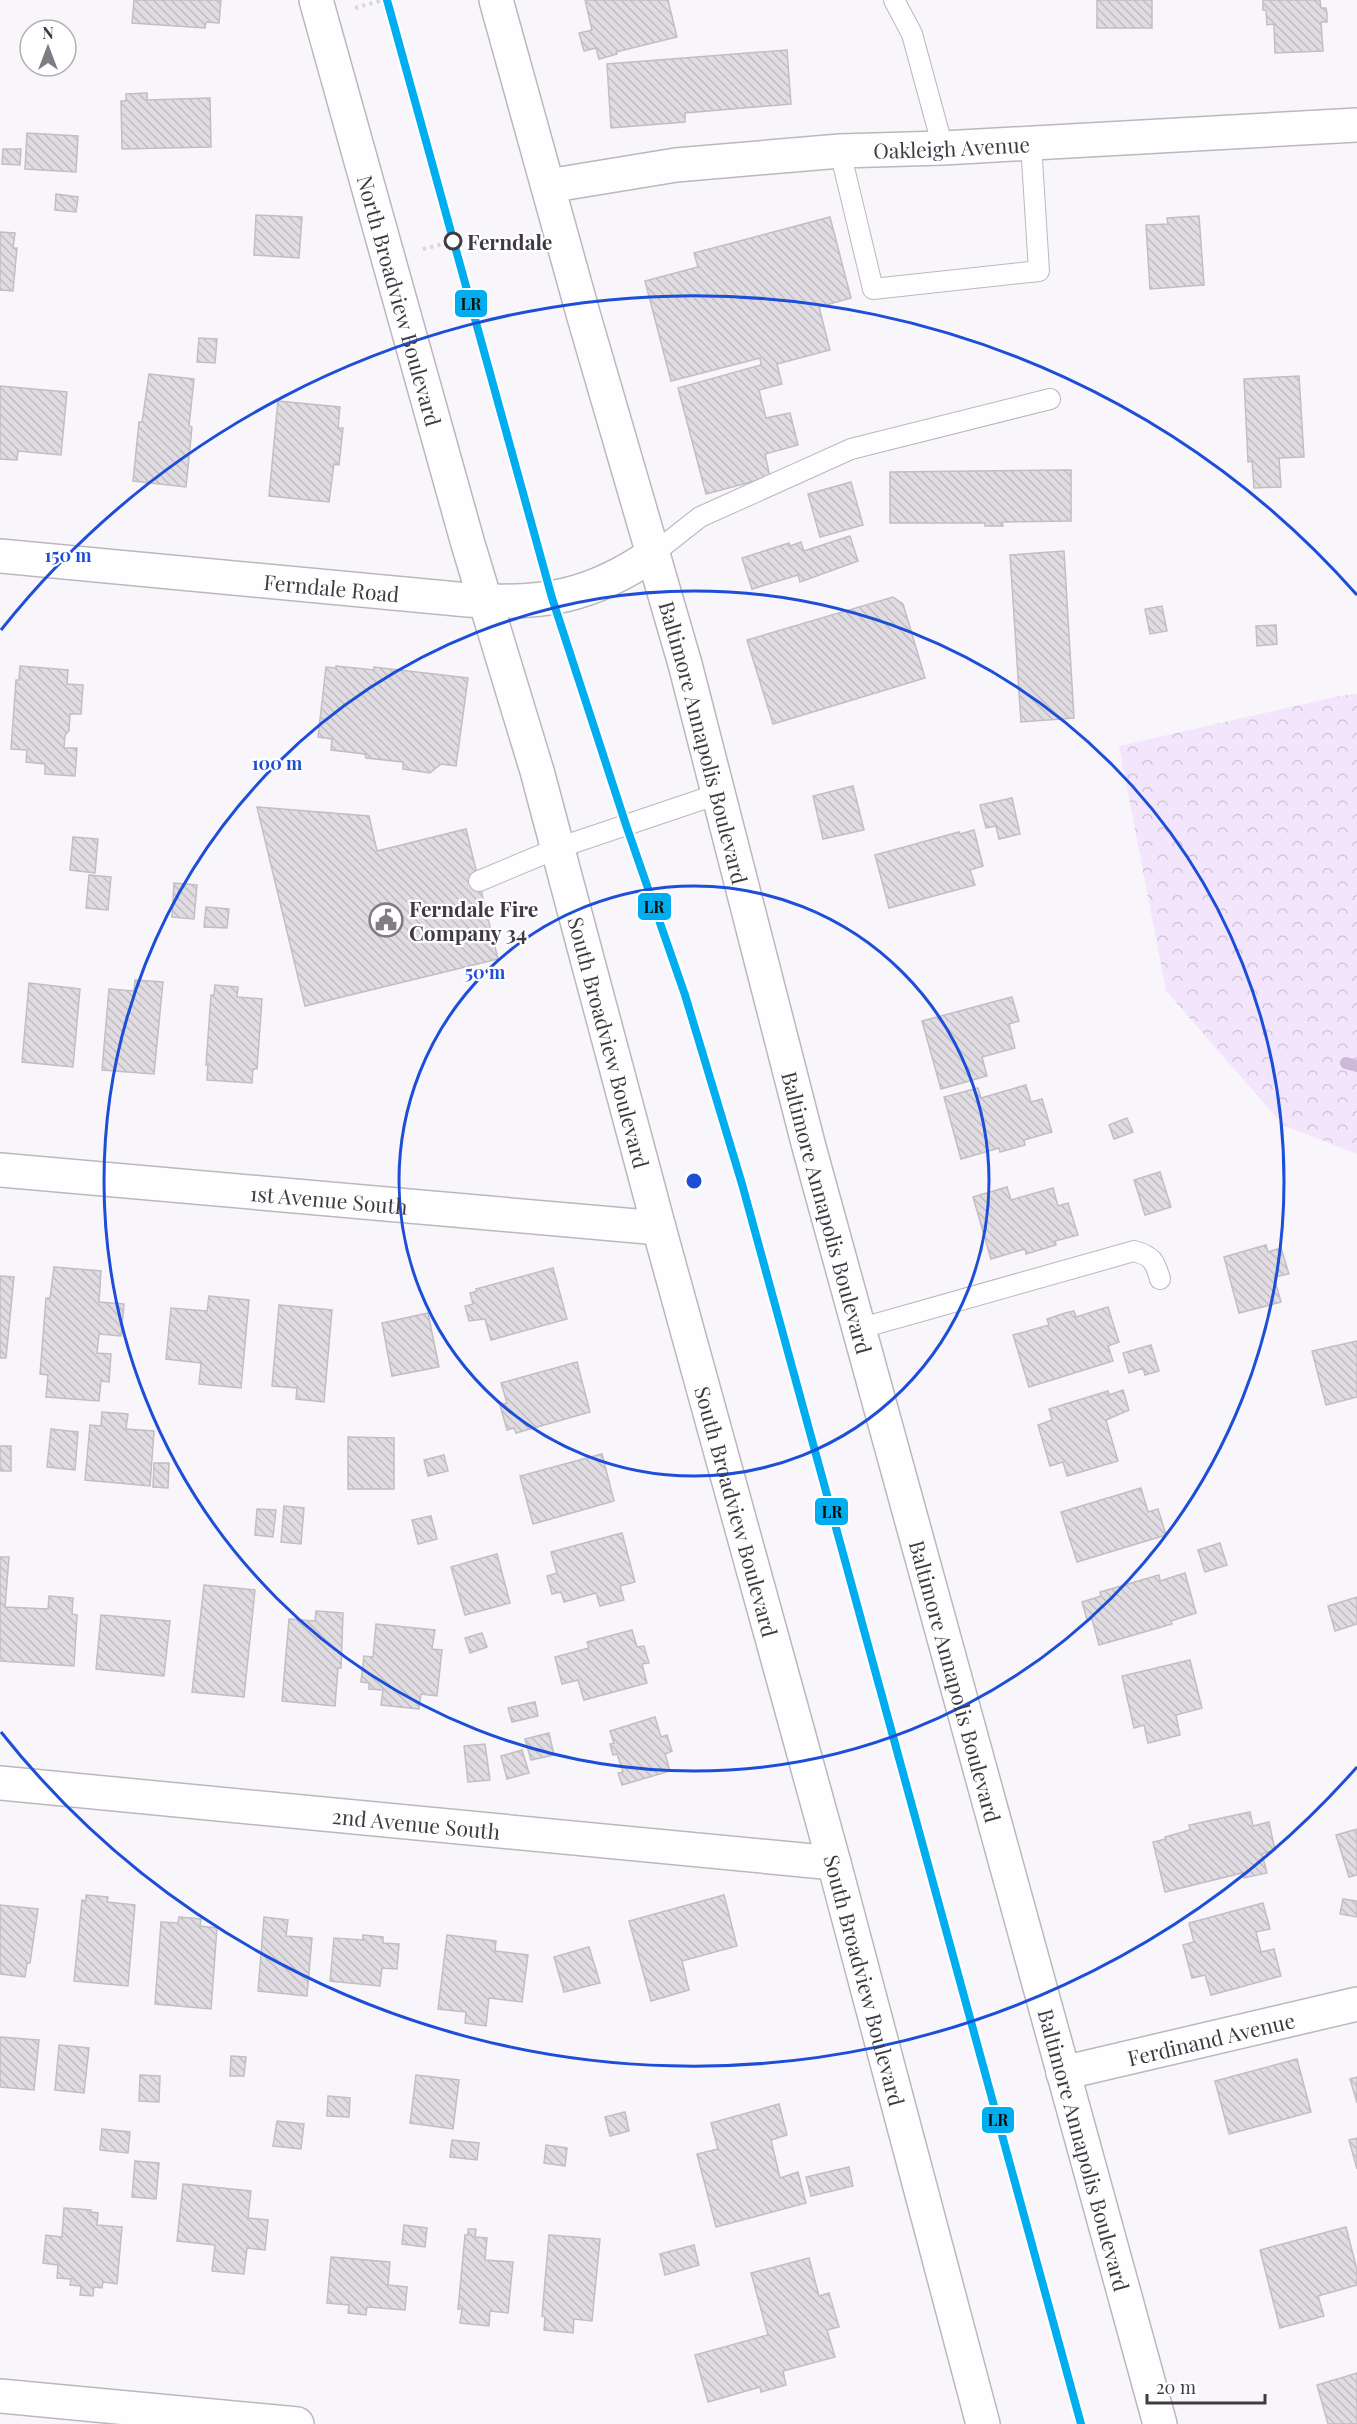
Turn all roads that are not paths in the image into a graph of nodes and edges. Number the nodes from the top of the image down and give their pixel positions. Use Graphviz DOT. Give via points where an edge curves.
graph roads {
  1 [pos="316,0"];
  2 [pos="496,0"];
  3 [pos="894,0"];
  4 [pos="1357,125"];
  5 [pos="1031,143"];
  6 [pos="943,148"];
  7 [pos="840,151"];
  8 [pos="548,186"];
  9 [pos="1050,399"];
  10 [pos="653,554"];
  11 [pos="0,556"];
  12 [pos="486,601"];
  13 [pos="718,794"];
  14 [pos="558,848"];
  15 [pos="479,881"];
  16 [pos="0,1170"];
  17 [pos="659,1228"];
  18 [pos="1160,1279"];
  19 [pos="858,1329"];
  20 [pos="0,1783"];
  21 [pos="834,1863"];
  22 [pos="1357,2004"];
  23 [pos="1063,2073"];
  24 [pos="0,2396"];
  25 [pos="297,2424"];
  26 [pos="983,2424"];
  27 [pos="1160,2424"];
  1 -- 12 [label="street, North Broadview Boulevard"];
  2 -- 8 [label="street, Baltimore Annapolis Boulevard"];
  3 -- 6 [label="lane" via="912,33"];
  4 -- 5 [label="street, Oakleigh Avenue"];
  5 -- 6 [label="street, Oakleigh Avenue"];
  5 -- 7 [label="lane" via="1039,271 873,290"];
  6 -- 7 [label="street, Oakleigh Avenue"];
  7 -- 8 [label="street, Oakleigh Avenue" via="675,165"];
  8 -- 10 [label="street, Baltimore Annapolis Boulevard"];
  9 -- 10 [label="lane" via="851,449 708,513"];
  10 -- 12 [label="street, Ferndale Road" via="612,580 584,591 533,601"];
  10 -- 13 [label="street, Baltimore Annapolis Boulevard"];
  11 -- 12 [label="street, Ferndale Road"];
  12 -- 14 [label="street, South Broadview Boulevard"];
  13 -- 14 [label="lane"];
  13 -- 19 [label="street, Baltimore Annapolis Boulevard"];
  14 -- 15 [label="lane"];
  14 -- 17 [label="street, South Broadview Boulevard"];
  16 -- 17 [label="street, 1st Avenue South"];
  17 -- 21 [label="street, South Broadview Boulevard"];
  18 -- 19 [label="lane" via="1155,1262 1134,1251"];
  19 -- 23 [label="street, Baltimore Annapolis Boulevard"];
  20 -- 21 [label="street, 2nd Avenue South"];
  21 -- 26 [label="street, South Broadview Boulevard"];
  22 -- 23 [label="street, Ferdinand Avenue"];
  23 -- 27 [label="street, Baltimore Annapolis Boulevard"];
  24 -- 25 [label="street"];
}
